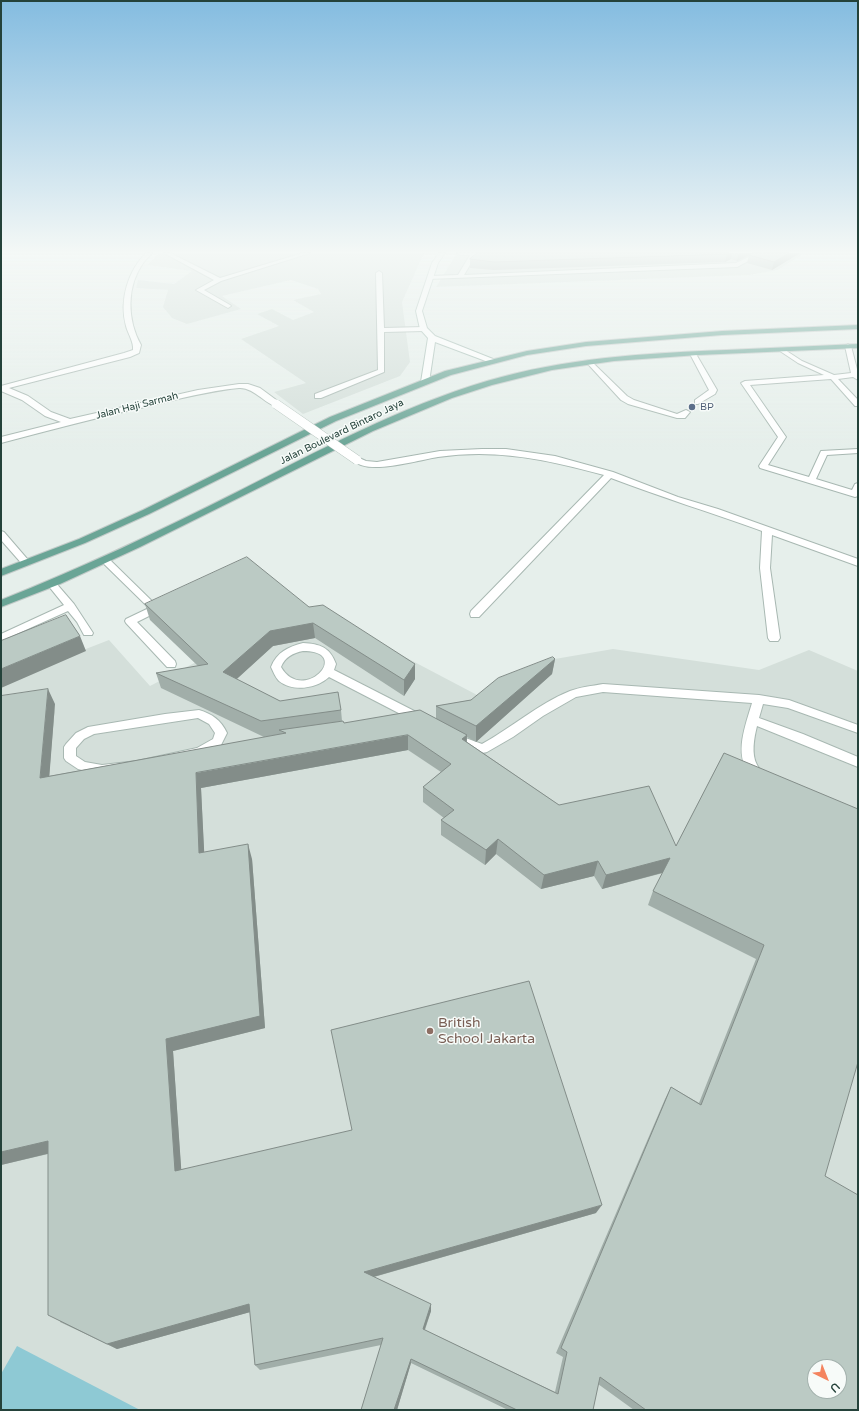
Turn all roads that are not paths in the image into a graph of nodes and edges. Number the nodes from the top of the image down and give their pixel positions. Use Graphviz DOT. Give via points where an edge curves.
graph roads {
  1 [pos="128,319"];
  2 [pos="381,319"];
  3 [pos="421,319"];
  4 [pos="858,327"];
  5 [pos="424,329"];
  6 [pos="381,330"];
  7 [pos="772,331"];
  8 [pos="722,333"];
  9 [pos="432,338"];
  10 [pos="848,346"];
  11 [pos="858,346"];
  12 [pos="782,350"];
  13 [pos="738,352"];
  14 [pos="693,354"];
  15 [pos="494,361"];
  16 [pos="589,362"];
  17 [pos="857,376"];
  18 [pos="833,377"];
  19 [pos="425,382"];
  20 [pos="1,388"];
  21 [pos="318,396"];
  22 [pos="698,402"];
  23 [pos="858,404"];
  24 [pos="686,412"];
  25 [pos="69,422"];
  26 [pos="1,440"];
  27 [pos="854,451"];
  28 [pos="858,459"];
  29 [pos="610,474"];
  30 [pos="811,481"];
  31 [pos="858,486"];
  32 [pos="767,531"];
  33 [pos="1,534"];
  34 [pos="105,560"];
  35 [pos="26,563"];
  36 [pos="858,563"];
  37 [pos="1,573"];
  38 [pos="52,584"];
  39 [pos="168,602"];
  40 [pos="1,604"];
  41 [pos="71,606"];
  42 [pos="155,609"];
  43 [pos="475,614"];
  44 [pos="88,633"];
  45 [pos="1,638"];
  46 [pos="774,638"];
  47 [pos="171,664"];
  48 [pos="328,672"];
  49 [pos="759,700"];
  50 [pos="420,720"];
  51 [pos="753,720"];
  52 [pos="405,722"];
  53 [pos="431,725"];
  54 [pos="858,729"];
  55 [pos="448,734"];
  56 [pos="224,749"];
  57 [pos="200,752"];
  58 [pos="858,762"];
  59 [pos="771,781"];
  1 -- 20 [label="street" via="129,331 137,345 136,351"];
  2 -- 6 [label="lane"];
  3 -- 5 [label="street"];
  4 -- 7 [label="main road, Jalan Boulevard Bintaro Jaya"];
  5 -- 6 [label="lane"];
  5 -- 9 [label="street"];
  6 -- 21 [label="lane" via="382,371"];
  7 -- 8 [label="main road, Jalan Boulevard Bintaro Jaya"];
  7 -- 12 [label="main road" via="766,335 767,342"];
  8 -- 13 [label="main road" via="742,341 744,346"];
  8 -- 15 [label="main road, Jalan Boulevard Bintaro Jaya" via="586,344"];
  9 -- 15 [label="street"];
  9 -- 19 [label="street"];
  10 -- 11 [label="main road, Jalan Boulevard Bintaro Jaya"];
  10 -- 12 [label="main road, Jalan Boulevard Bintaro Jaya"];
  10 -- 17 [label="lane"];
  12 -- 13 [label="main road, Jalan Boulevard Bintaro Jaya"];
  12 -- 18 [label="lane" via="800,362"];
  13 -- 14 [label="main road, Jalan Boulevard Bintaro Jaya"];
  14 -- 16 [label="main road, Jalan Boulevard Bintaro Jaya"];
  14 -- 22 [label="lane" via="713,390"];
  15 -- 19 [label="main road, Jalan Boulevard Bintaro Jaya"];
  16 -- 24 [label="lane" via="631,402 677,416 682,416"];
  16 -- 34 [label="main road, Jalan Boulevard Bintaro Jaya" via="510,378 421,407 361,433"];
  17 -- 18 [label="lane"];
  18 -- 23 [label="lane"];
  18 -- 30 [label="lane" via="745,383 782,437 763,466"];
  19 -- 35 [label="main road, Jalan Boulevard Bintaro Jaya" via="333,419 146,512"];
  20 -- 25 [label="street" via="25,398 48,414"];
  25 -- 26 [label="street, Jalan Haji Sarmah"];
  25 -- 29 [label="street, Jalan Haji Sarmah, bridge" via="198,392 248,386 364,464 440,454 506,452 555,459"];
  27 -- 28 [label="lane"];
  27 -- 30 [label="lane" via="824,453"];
  29 -- 32 [label="street"];
  29 -- 43 [label="street"];
  30 -- 31 [label="lane" via="855,494"];
  32 -- 36 [label="street"];
  32 -- 46 [label="street" via="765,568"];
  33 -- 35 [label="lane"];
  34 -- 38 [label="main road, Jalan Boulevard Bintaro Jaya"];
  34 -- 42 [label="lane"];
  35 -- 37 [label="main road, Jalan Boulevard Bintaro Jaya"];
  38 -- 40 [label="main road, Jalan Boulevard Bintaro Jaya"];
  38 -- 41 [label="lane"];
  39 -- 42 [label="lane"];
  41 -- 44 [label="lane"];
  41 -- 45 [label="lane"];
  42 -- 47 [label="lane" via="130,621"];
  48 -- 48 [label="lane" via="330,659 312,647 288,652 282,656 276,667 278,674 292,684 313,683"];
  48 -- 50 [label="lane"];
  49 -- 51 [label="lane"];
  49 -- 54 [label="lane" via="789,704"];
  49 -- 55 [label="lane" via="603,688 573,694 539,712 483,749"];
  50 -- 52 [label="lane"];
  50 -- 53 [label="lane"];
  51 -- 58 [label="lane"];
  51 -- 59 [label="lane" via="747,740 750,764 757,775"];
  56 -- 57 [label="lane"];
  57 -- 57 [label="lane" via="217,742 221,733 218,725 200,714 92,730 80,736 70,747 70,758 82,766 102,770 136,766"];
}
